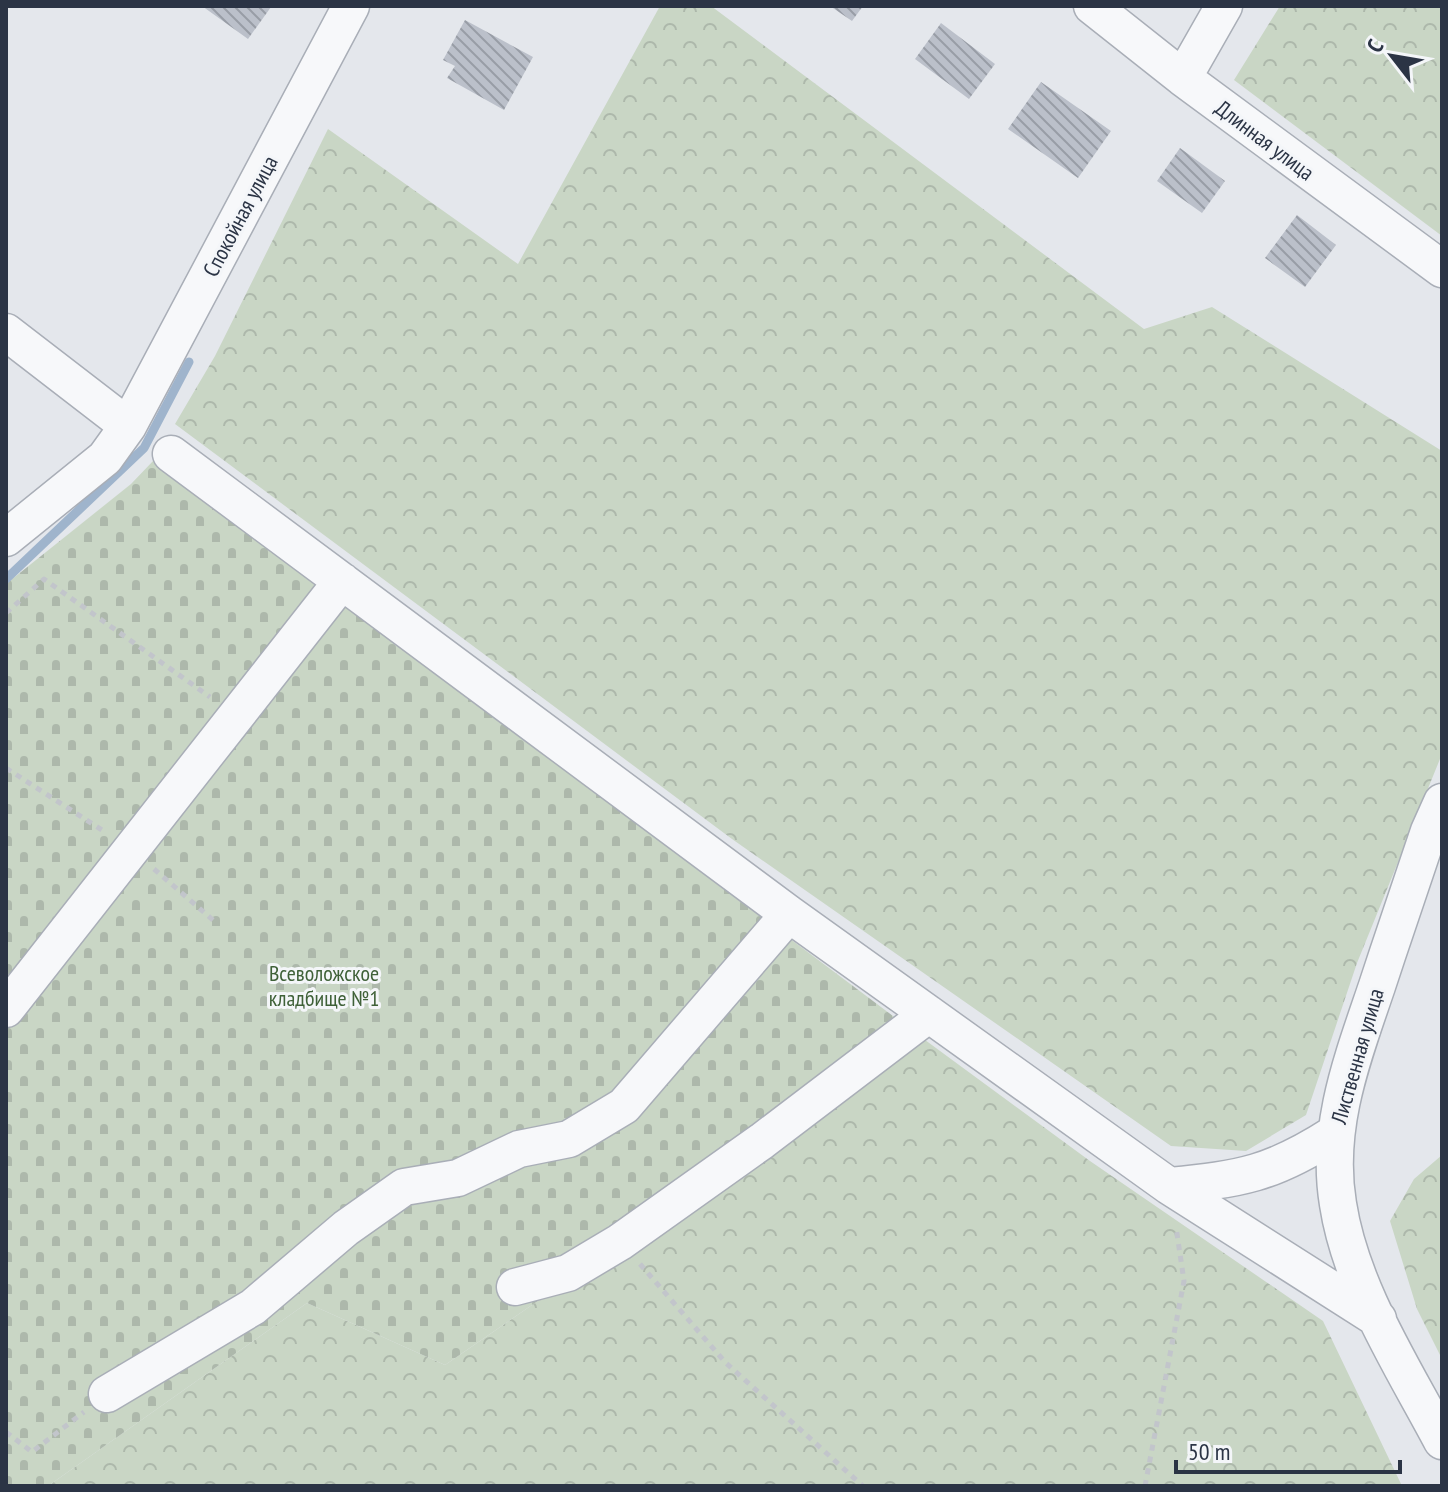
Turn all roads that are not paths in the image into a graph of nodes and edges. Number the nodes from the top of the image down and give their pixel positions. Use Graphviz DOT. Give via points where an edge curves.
graph roads {
  1 [pos="1092,6"];
  2 [pos="1224,6"];
  3 [pos="346,8"];
  4 [pos="1183,78"];
  5 [pos="1442,269"];
  6 [pos="6,332"];
  7 [pos="128,426"];
  8 [pos="171,454"];
  9 [pos="6,538"];
  10 [pos="342,581"];
  11 [pos="1442,802"];
  12 [pos="789,914"];
  13 [pos="6,1009"];
  14 [pos="929,1014"];
  15 [pos="1334,1134"];
  16 [pos="1169,1186"];
  17 [pos="515,1287"];
  18 [pos="1378,1319"];
  19 [pos="107,1394"];
  20 [pos="1442,1441"];
  1 -- 4 [label="street, Длинная улица"];
  2 -- 4 [label="street"];
  3 -- 7 [label="street, Спокойная улица"];
  4 -- 5 [label="street, Длинная улица"];
  6 -- 7 [label="street"];
  7 -- 9 [label="street, Спокойная улица" via="105,458"];
  8 -- 10 [label="street"];
  10 -- 12 [label="street"];
  10 -- 13 [label="street"];
  11 -- 15 [label="street, Лиственная улица" via="1346,1077"];
  12 -- 14 [label="street"];
  12 -- 19 [label="street" via="624,1106 569,1139 519,1149 458,1178 404,1187 253,1307"];
  14 -- 16 [label="street"];
  14 -- 17 [label="street" via="620,1242 568,1273"];
  15 -- 16 [label="street" via="1295,1159 1238,1180"];
  15 -- 18 [label="street, Лиственная улица" via="1338,1204"];
  16 -- 18 [label="street"];
  18 -- 20 [label="street, Лиственная улица"];
}
